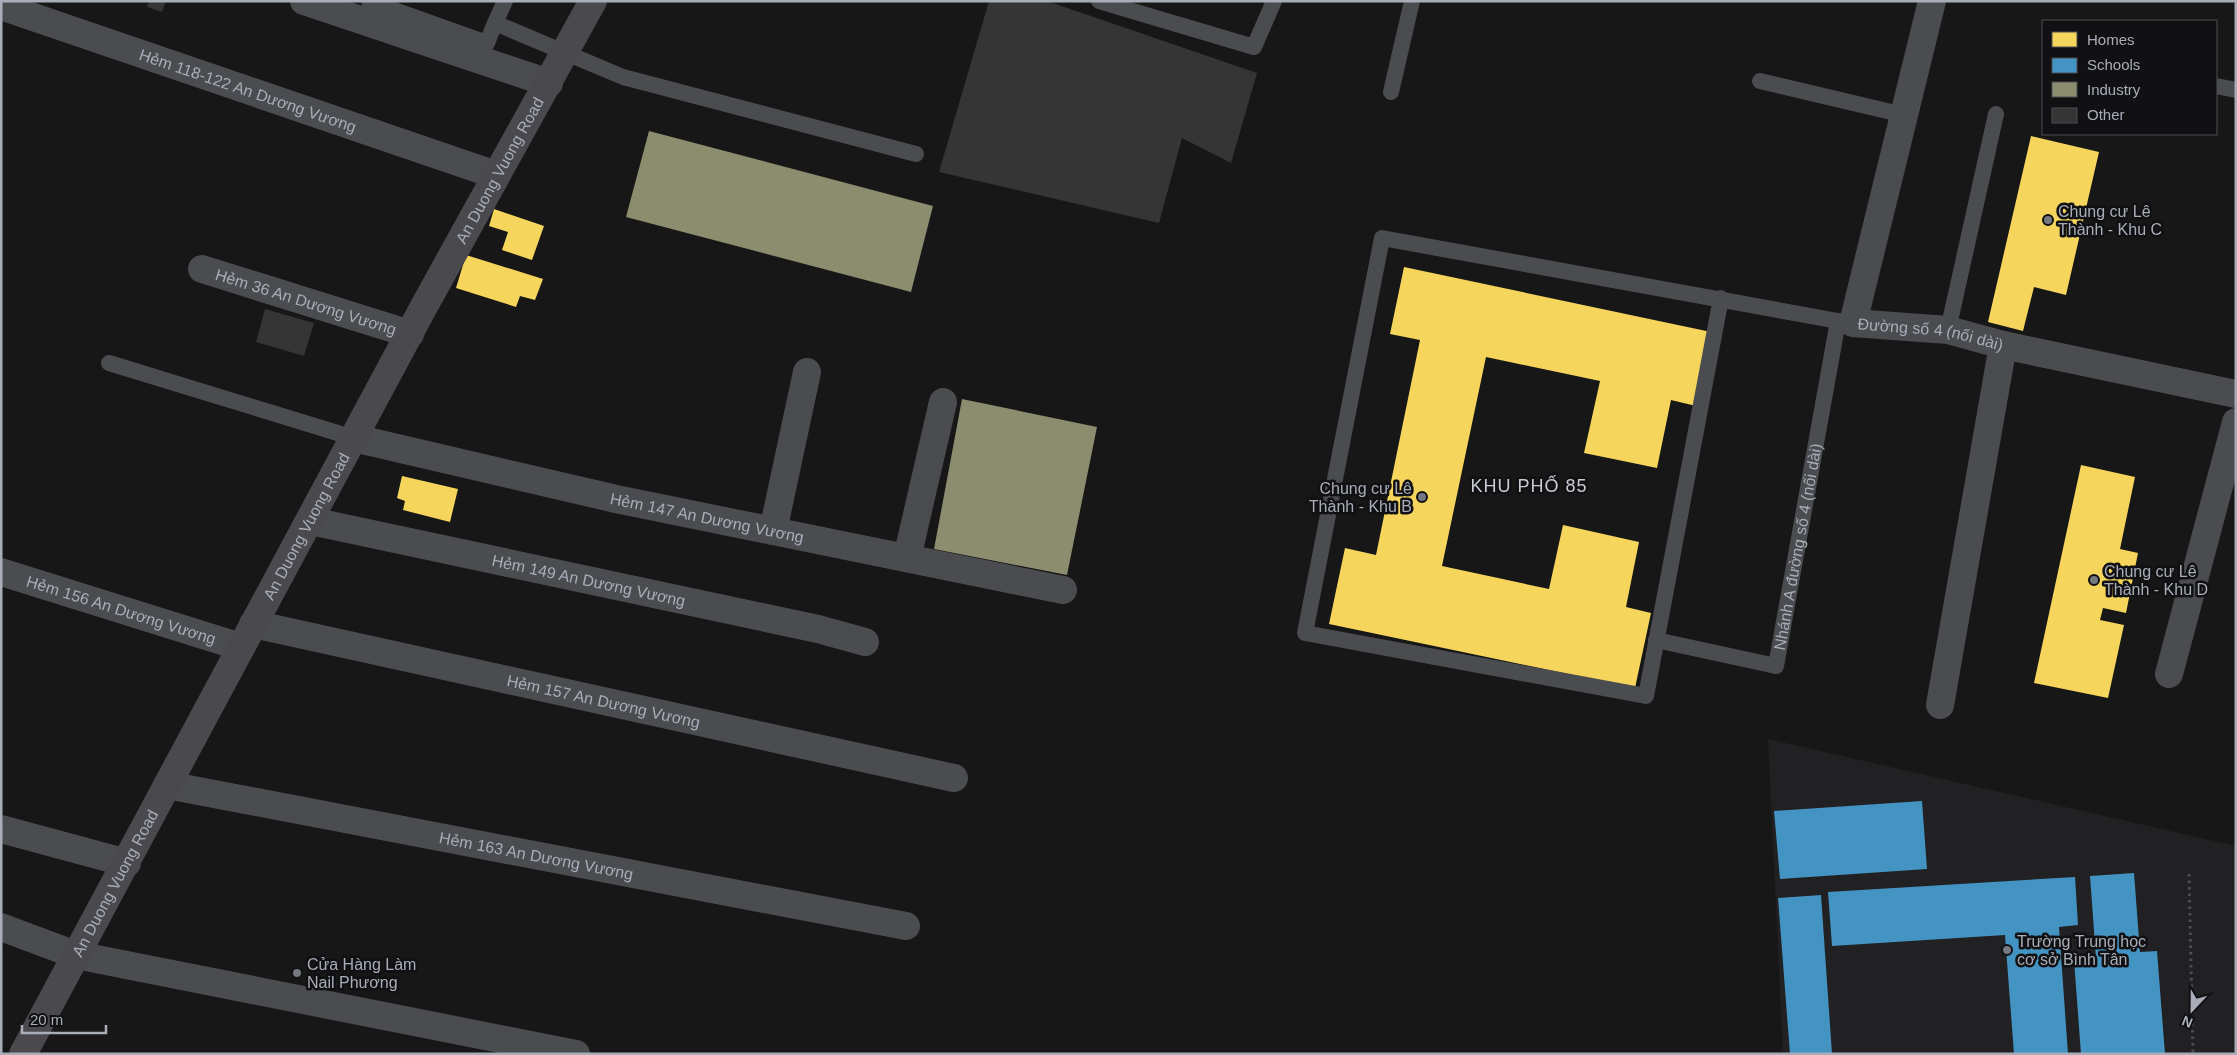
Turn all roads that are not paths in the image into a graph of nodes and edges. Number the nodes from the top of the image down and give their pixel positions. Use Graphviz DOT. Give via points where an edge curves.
graph roads {
  1 [pos="304,1"];
  2 [pos="369,1"];
  3 [pos="505,1"];
  4 [pos="593,1"];
  5 [pos="1274,1"];
  6 [pos="1412,1"];
  7 [pos="1932,1"];
  8 [pos="1103,2"];
  9 [pos="1,6"];
  10 [pos="495,23"];
  11 [pos="566,53"];
  12 [pos="1760,81"];
  13 [pos="549,83"];
  14 [pos="2217,86"];
  15 [pos="2236,90"];
  16 [pos="1391,92"];
  17 [pos="1996,114"];
  18 [pos="1904,115"];
  19 [pos="916,154"];
  20 [pos="496,176"];
  21 [pos="202,269"];
  22 [pos="1721,298"];
  23 [pos="1846,322"];
  24 [pos="1948,330"];
  25 [pos="410,334"];
  26 [pos="2003,345"];
  27 [pos="109,363"];
  28 [pos="807,372"];
  29 [pos="2236,394"];
  30 [pos="944,402"];
  31 [pos="2236,422"];
  32 [pos="354,438"];
  33 [pos="311,521"];
  34 [pos="773,531"];
  35 [pos="907,558"];
  36 [pos="1,572"];
  37 [pos="1063,590"];
  38 [pos="254,624"];
  39 [pos="1656,640"];
  40 [pos="864,642"];
  41 [pos="241,647"];
  42 [pos="2169,674"];
  43 [pos="1940,705"];
  44 [pos="954,778"];
  45 [pos="167,785"];
  46 [pos="1,829"];
  47 [pos="127,863"];
  48 [pos="906,926"];
  49 [pos="1,927"];
  50 [pos="76,955"];
  51 [pos="23,1054"];
  52 [pos="576,1054"];
  1 -- 13 [label="street"];
  2 -- 10 [label="lane" via="487,43"];
  3 -- 10 [label="lane"];
  4 -- 11 [label="main road, An Duong Vuong Road"];
  5 -- 8 [label="lane" via="1254,47"];
  6 -- 16 [label="lane"];
  7 -- 18 [label="street, Đường số 4 (nối dài)"];
  9 -- 20 [label="street, Hẻm 118-122 An Dương Vương"];
  10 -- 11 [label="lane"];
  11 -- 13 [label="main road, An Duong Vuong Road"];
  11 -- 19 [label="lane" via="623,77"];
  12 -- 18 [label="lane"];
  13 -- 20 [label="main road, An Duong Vuong Road"];
  14 -- 15 [label="lane"];
  17 -- 24 [label="lane"];
  18 -- 23 [label="street, Đường số 4 (nối dài)"];
  20 -- 25 [label="main road, An Duong Vuong Road"];
  21 -- 25 [label="street, Hẻm 36 An Dương Vương"];
  22 -- 23 [label="lane"];
  22 -- 39 [label="lane"];
  22 -- 39 [label="lane" via="1382,238 1305,633 1646,696"];
  23 -- 24 [label="street, Đường số 4 (nối dài)"];
  23 -- 39 [label="lane, Nhánh A đường số 4 (nối dài)" via="1776,666"];
  24 -- 26 [label="street, Đường số 4 (nối dài)"];
  25 -- 32 [label="main road, An Duong Vuong Road"];
  26 -- 29 [label="street"];
  26 -- 43 [label="street, Đường số 4 (nối dài)"];
  27 -- 32 [label="lane"];
  28 -- 34 [label="street"];
  30 -- 35 [label="street"];
  31 -- 42 [label="street"];
  32 -- 33 [label="main road, An Duong Vuong Road"];
  32 -- 34 [label="street, Hẻm 147 An Dương Vương" via="616,499"];
  33 -- 38 [label="main road, An Duong Vuong Road"];
  33 -- 40 [label="street, Hẻm 149 An Dương Vương"];
  34 -- 35 [label="street, Hẻm 147 An Dương Vương"];
  35 -- 37 [label="street, Hẻm 147 An Dương Vương"];
  36 -- 41 [label="street, Hẻm 156 An Dương Vương"];
  38 -- 41 [label="main road, An Duong Vuong Road"];
  38 -- 44 [label="street, Hẻm 157 An Dương Vương"];
  41 -- 45 [label="main road, An Duong Vuong Road"];
  45 -- 47 [label="main road, An Duong Vuong Road"];
  45 -- 48 [label="street, Hẻm 163 An Dương Vương"];
  46 -- 47 [label="street"];
  47 -- 50 [label="main road, An Duong Vuong Road"];
  49 -- 50 [label="street"];
  50 -- 51 [label="main road, An Duong Vuong Road"];
  50 -- 52 [label="street"];
}
